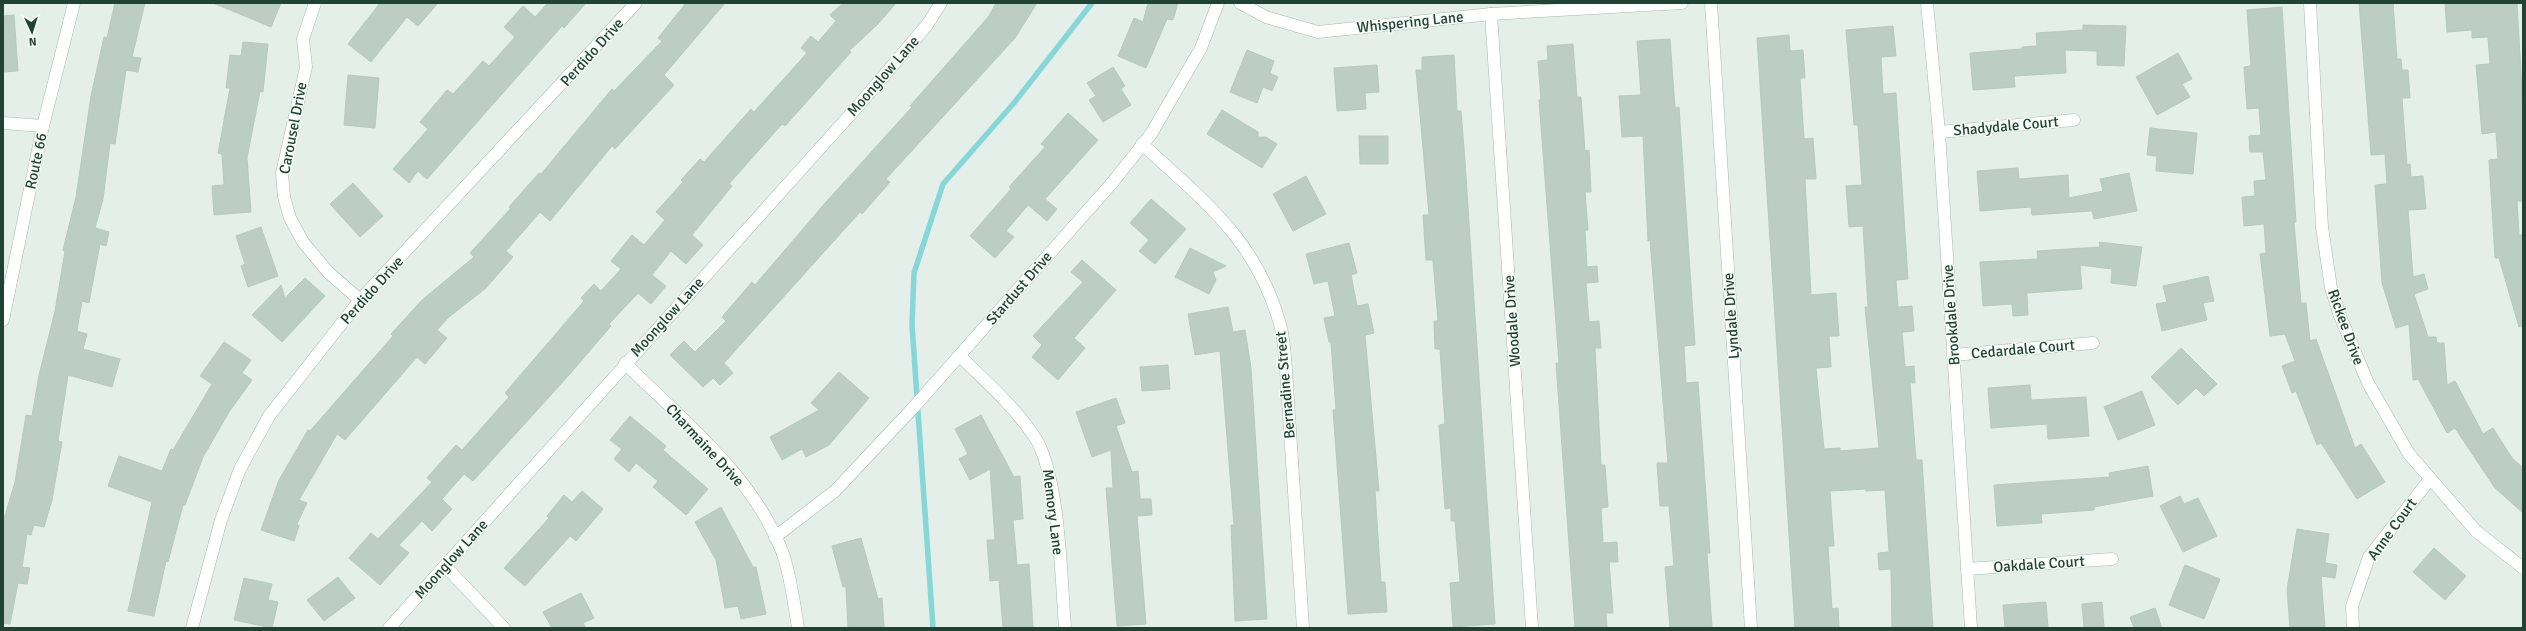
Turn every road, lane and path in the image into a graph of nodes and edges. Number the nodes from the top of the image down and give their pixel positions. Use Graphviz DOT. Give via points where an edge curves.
graph roads {
  1 [pos="74,3"];
  2 [pos="315,3"];
  3 [pos="636,3"];
  4 [pos="941,3"];
  5 [pos="1218,3"];
  6 [pos="1240,3"];
  7 [pos="1682,3"];
  8 [pos="1711,3"];
  9 [pos="1927,3"];
  10 [pos="2310,3"];
  11 [pos="1491,14"];
  12 [pos="2074,120"];
  13 [pos="3,123"];
  14 [pos="43,126"];
  15 [pos="1939,132"];
  16 [pos="1142,144"];
  17 [pos="360,300"];
  18 [pos="3,320"];
  19 [pos="2093,343"];
  20 [pos="1953,355"];
  21 [pos="960,356"];
  22 [pos="625,363"];
  23 [pos="2430,479"];
  24 [pos="775,536"];
  25 [pos="2112,558"];
  26 [pos="445,566"];
  27 [pos="2523,568"];
  28 [pos="1967,570"];
  29 [pos="192,628"];
  30 [pos="389,628"];
  31 [pos="504,628"];
  32 [pos="798,628"];
  33 [pos="1065,628"];
  34 [pos="1303,628"];
  35 [pos="1532,628"];
  36 [pos="1751,628"];
  37 [pos="1971,628"];
  38 [pos="2353,628"];
  1 -- 14 [label="street, Route 66"];
  2 -- 17 [label="street, Carousel Drive" via="303,39 306,68 282,172 284,197 290,218 303,242 328,272"];
  3 -- 17 [label="street, Perdido Drive"];
  4 -- 22 [label="street, Moonglow Lane" via="927,25 858,106"];
  5 -- 16 [label="street, Stardust Drive" via="1201,48 1151,134"];
  6 -- 11 [label="street, Whispering Lane" via="1266,17 1318,32"];
  7 -- 11 [label="street, Whispering Lane"];
  8 -- 36 [label="street, Lyndale Drive"];
  9 -- 15 [label="street, Brookdale Drive"];
  10 -- 23 [label="street, Rickee Drive" via="2322,227 2331,288 2368,384 2409,454"];
  11 -- 35 [label="street, Woodale Drive"];
  12 -- 15 [label="street, Shadydale Court"];
  13 -- 14 [label="street"];
  14 -- 18 [label="street, Route 66"];
  15 -- 20 [label="street, Brookdale Drive"];
  16 -- 21 [label="street, Stardust Drive" via="1112,183"];
  16 -- 34 [label="street, Bernadine Street" via="1220,216 1242,241 1273,303 1281,329 1286,370"];
  17 -- 29 [label="street, Perdido Drive" via="269,416 240,469 221,520"];
  19 -- 20 [label="street, Cedardale Court"];
  20 -- 28 [label="street, Brookdale Drive"];
  21 -- 24 [label="street, Stardust Drive" via="835,491"];
  21 -- 33 [label="street, Memory Lane" via="1013,410 1035,437 1046,458 1052,490"];
  22 -- 24 [label="street, Charmaine Drive" via="737,475"];
  22 -- 26 [label="street, Moonglow Lane"];
  23 -- 27 [label="street, Rickee Drive" via="2476,531"];
  23 -- 38 [label="street, Anne Court" via="2369,557 2352,606"];
  24 -- 32 [label="street, Charmaine Drive" via="791,582"];
  25 -- 28 [label="street, Oakdale Court"];
  26 -- 30 [label="street, Moonglow Lane"];
  26 -- 31 [label="street"];
  28 -- 37 [label="street, Brookdale Drive"];
}
